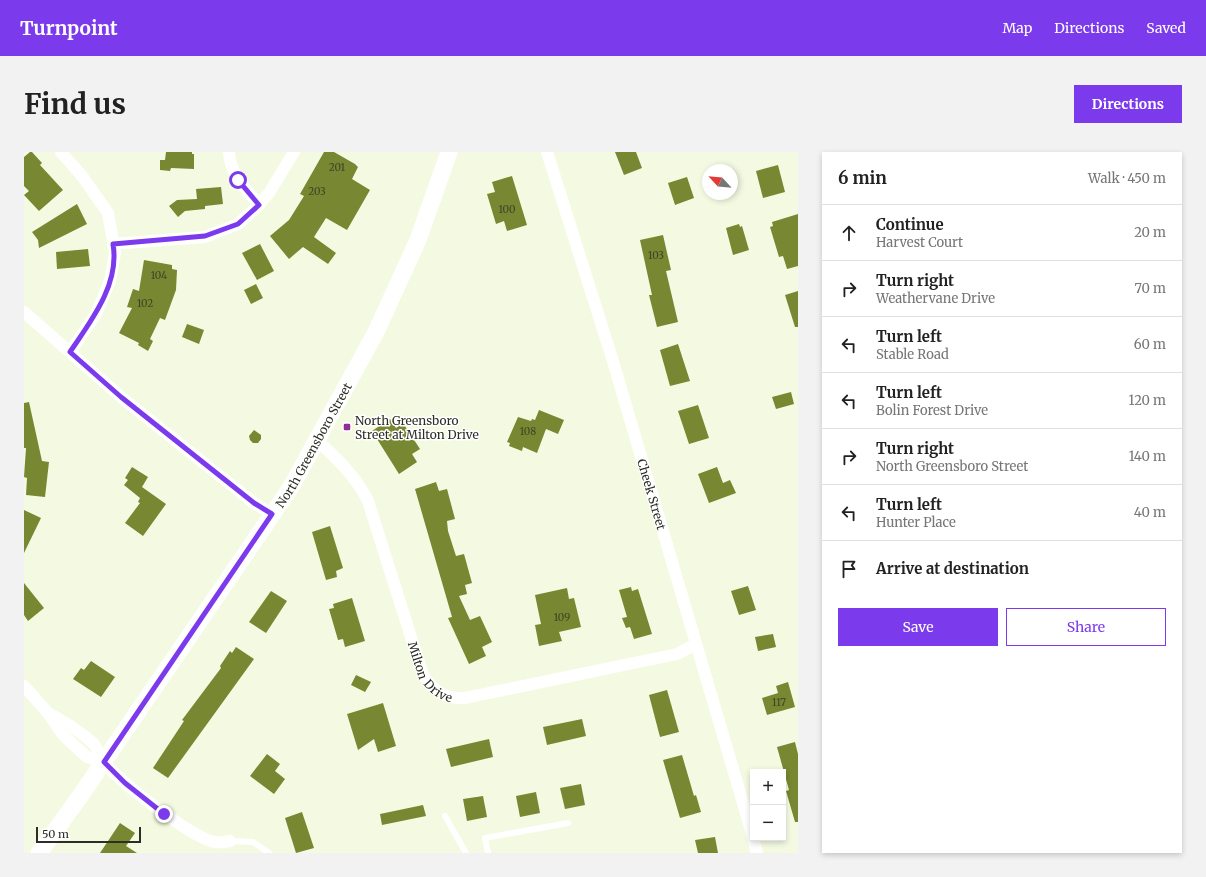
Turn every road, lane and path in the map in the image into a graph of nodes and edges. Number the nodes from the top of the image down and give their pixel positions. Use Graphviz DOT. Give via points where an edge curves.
graph roads {
  1 [pos="61,152"];
  2 [pos="229,152"];
  3 [pos="294,152"];
  4 [pos="449,152"];
  5 [pos="547,152"];
  6 [pos="259,205"];
  7 [pos="113,244"];
  8 [pos="24,312"];
  9 [pos="70,352"];
  10 [pos="317,440"];
  11 [pos="272,514"];
  12 [pos="696,644"];
  13 [pos="24,686"];
  14 [pos="104,762"];
  15 [pos="445,816"];
  16 [pos="568,823"];
  17 [pos="750,828"];
  18 [pos="230,841"];
  19 [pos="754,841"];
  20 [pos="39,853"];
  21 [pos="269,853"];
  22 [pos="466,853"];
  23 [pos="488,853"];
  24 [pos="757,853"];
  1 -- 7 [label="street" via="108,213"];
  2 -- 6 [label="street" via="232,168 238,180"];
  3 -- 6 [label="street" via="280,178"];
  4 -- 10 [label="main road, North Greensboro Street" via="418,240 376,332"];
  5 -- 12 [label="street, Cheek Street" via="612,358"];
  6 -- 7 [label="street" via="238,224 205,236"];
  7 -- 9 [label="street" via="115,253 110,281 96,314"];
  8 -- 9 [label="street"];
  9 -- 11 [label="street" via="121,397"];
  10 -- 11 [label="main road, North Greensboro Street" via="291,487"];
  10 -- 12 [label="street, Milton Drive" via="350,472 368,501 423,676 440,694 465,698 678,654"];
  11 -- 14 [label="main road, North Greensboro Street"];
  12 -- 17 [label="street, Cheek Street"];
  13 -- 14 [label="street" via="48,713 72,725 95,745"];
  14 -- 18 [label="street" via="125,783 164,814 205,839 215,842"];
  14 -- 20 [label="main road, North Greensboro Street"];
  15 -- 22 [label="lane"];
  16 -- 23 [label="lane" via="485,838"];
  18 -- 21 [label="lane" via="254,842"];
  19 -- 24 [label="street, Cheek Street"];
}
